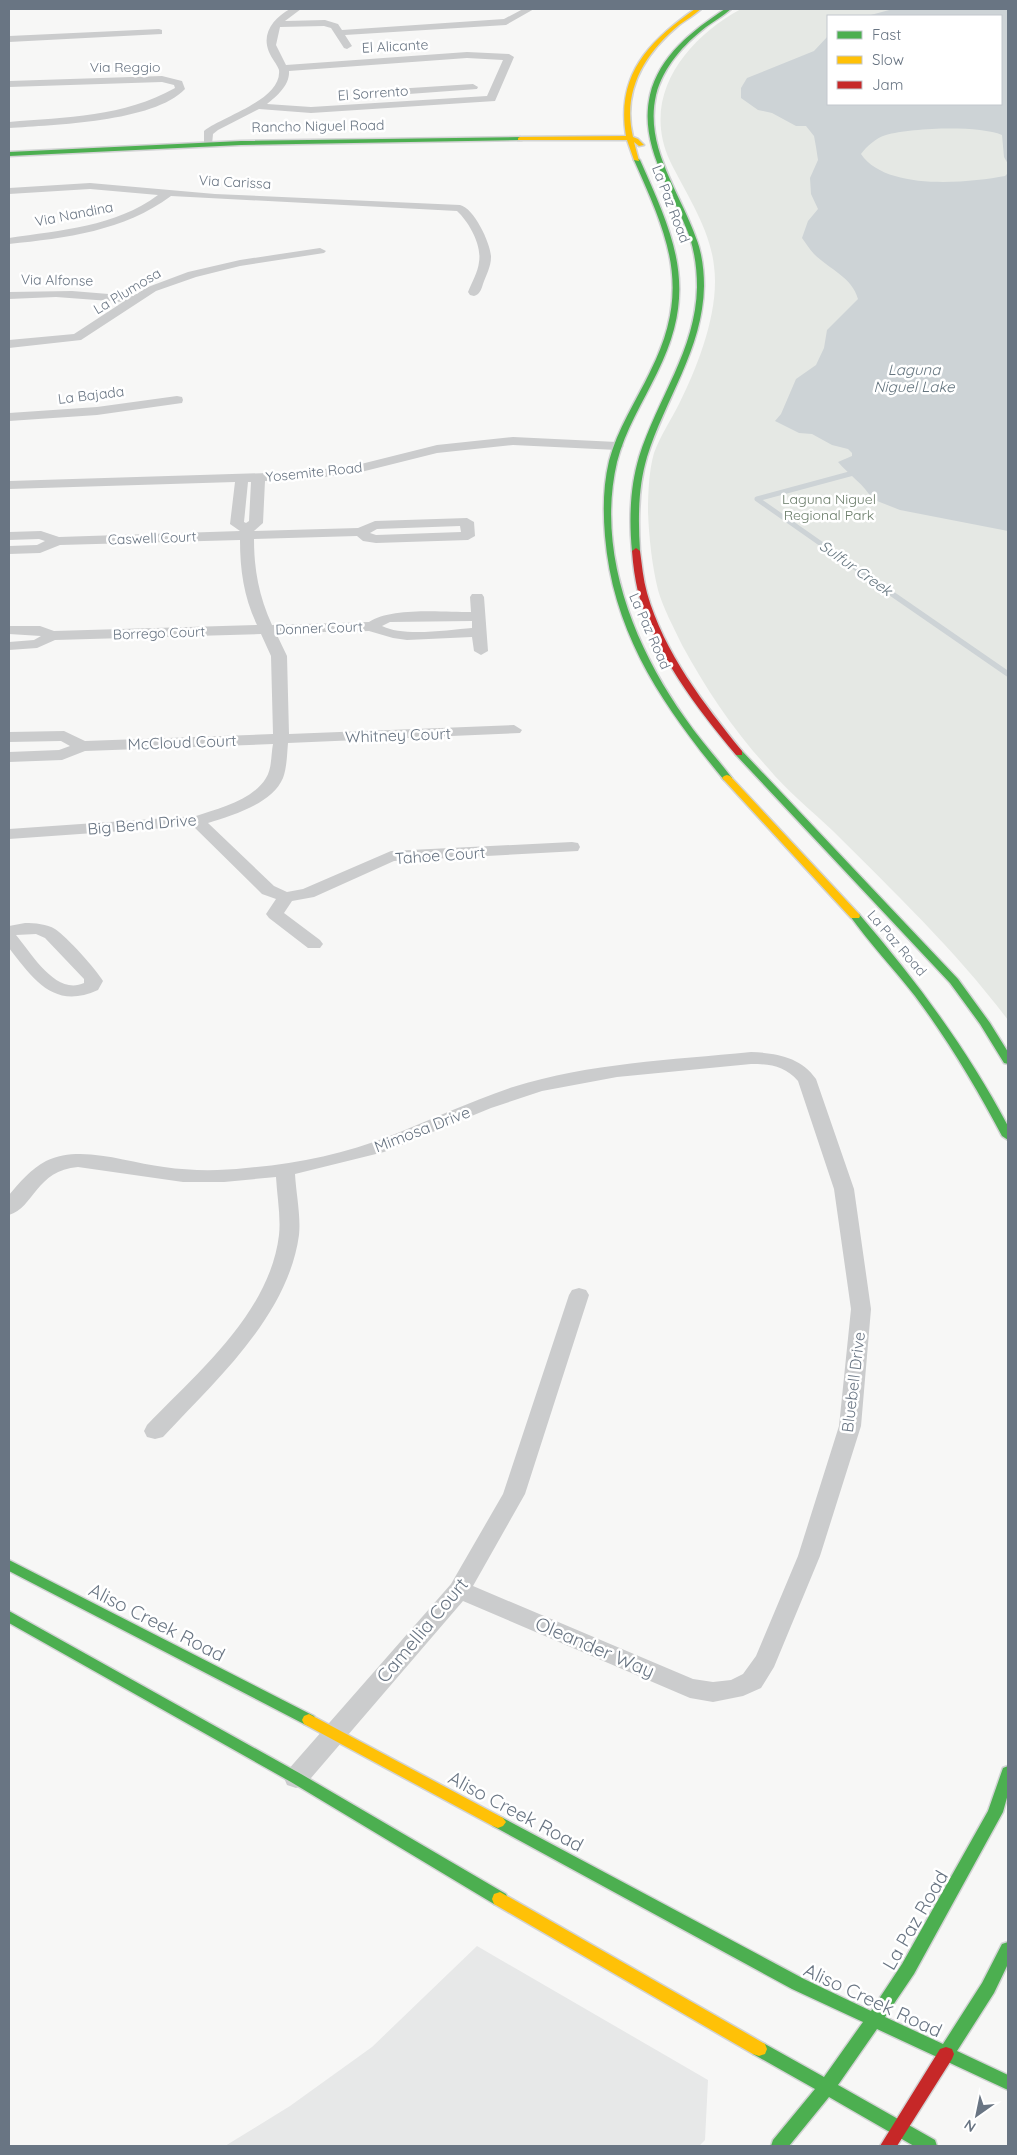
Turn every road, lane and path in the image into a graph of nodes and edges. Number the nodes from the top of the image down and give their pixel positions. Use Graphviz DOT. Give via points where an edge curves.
graph roads {
  1 [pos="296,9"];
  2 [pos="529,9"];
  3 [pos="698,9"];
  4 [pos="728,9"];
  5 [pos="458,11"];
  6 [pos="276,24"];
  7 [pos="464,24"];
  8 [pos="159,32"];
  9 [pos="340,32"];
  10 [pos="9,39"];
  11 [pos="347,46"];
  12 [pos="284,68"];
  13 [pos="9,84"];
  14 [pos="497,85"];
  15 [pos="650,104"];
  16 [pos="401,105"];
  17 [pos="258,106"];
  18 [pos="9,125"];
  19 [pos="628,138"];
  20 [pos="208,143"];
  21 [pos="9,154"];
  22 [pos="11,188"];
  23 [pos="673,193"];
  24 [pos="167,194"];
  25 [pos="9,241"];
  26 [pos="320,251"];
  27 [pos="474,292"];
  28 [pos="9,295"];
  29 [pos="134,300"];
  30 [pos="9,344"];
  31 [pos="671,391"];
  32 [pos="177,400"];
  33 [pos="648,412"];
  34 [pos="9,417"];
  35 [pos="639,428"];
  36 [pos="622,450"];
  37 [pos="242,478"];
  38 [pos="258,478"];
  39 [pos="9,485"];
  40 [pos="621,514"];
  41 [pos="634,521"];
  42 [pos="247,532"];
  43 [pos="9,536"];
  44 [pos="57,541"];
  45 [pos="9,550"];
  46 [pos="470,552"];
  47 [pos="477,597"];
  48 [pos="479,616"];
  49 [pos="372,626"];
  50 [pos="9,630"];
  51 [pos="267,630"];
  52 [pos="480,632"];
  53 [pos="52,636"];
  54 [pos="9,646"];
  55 [pos="481,650"];
  56 [pos="514,730"];
  57 [pos="9,737"];
  58 [pos="281,739"];
  59 [pos="82,746"];
  60 [pos="9,757"];
  61 [pos="197,821"];
  62 [pos="9,834"];
  63 [pos="572,847"];
  64 [pos="286,897"];
  65 [pos="9,931"];
  66 [pos="9,937"];
  67 [pos="314,944"];
  68 [pos="1008,1061"];
  69 [pos="786,1062"];
  70 [pos="1008,1136"];
  71 [pos="285,1169"];
  72 [pos="9,1208"];
  73 [pos="579,1295"];
  74 [pos="155,1431"];
  75 [pos="9,1565"];
  76 [pos="459,1590"];
  77 [pos="9,1616"];
  78 [pos="734,1689"];
  79 [pos="335,1734"];
  80 [pos="1008,1772"];
  81 [pos="296,1778"];
  82 [pos="1008,1949"];
  83 [pos="874,2020"];
  84 [pos="946,2054"];
  85 [pos="1008,2083"];
  86 [pos="826,2088"];
  87 [pos="899,2130"];
  88 [pos="779,2146"];
  89 [pos="888,2146"];
  90 [pos="930,2146"];
  1 -- 6 [label="street"];
  2 -- 7 [label="street" via="506,22"];
  3 -- 19 [label="main road, La Paz Road" via="656,40 634,71 626,102"];
  4 -- 15 [label="main road, La Paz Road" via="691,35 668,60"];
  5 -- 7 [label="street"];
  6 -- 9 [label="street" via="324,23 335,26"];
  6 -- 12 [label="street" via="272,46"];
  7 -- 9 [label="street"];
  8 -- 10 [label="street"];
  9 -- 11 [label="street"];
  12 -- 14 [label="street, El Alicante" via="467,55 509,57"];
  12 -- 17 [label="street" via="280,85"];
  13 -- 18 [label="street, Via Reggio" via="162,79 178,83 180,89 161,100 121,112"];
  14 -- 16 [label="street, El Sorrento" via="491,99"];
  14 -- 16 [label="street" via="394,88"];
  15 -- 19 [label="main road" via="642,106 640,128"];
  15 -- 23 [label="main road, La Paz Road" via="652,136"];
  16 -- 17 [label="street, El Sorrento" via="311,110"];
  17 -- 20 [label="street" via="214,128 208,133"];
  19 -- 20 [label="main road, Rancho Niguel Road"];
  19 -- 23 [label="main road" via="643,146 660,185 666,192"];
  19 -- 36 [label="main road, La Paz Road" via="668,230 678,286 664,352"];
  20 -- 21 [label="main road, Rancho Niguel Road"];
  22 -- 24 [label="street, Via Carissa" via="90,186"];
  23 -- 31 [label="main road, La Paz Road" via="694,237 701,290 695,329"];
  24 -- 25 [label="street, Via Nandina" via="142,212 99,227"];
  24 -- 27 [label="street, Via Carissa" via="460,208 487,251"];
  26 -- 29 [label="street, La Plumosa" via="192,274"];
  28 -- 29 [label="street, Via Alfonse" via="79,293"];
  29 -- 30 [label="street, La Plumosa" via="77,337"];
  31 -- 33 [label="main road" via="658,395"];
  31 -- 41 [label="main road, La Paz Road" via="642,457"];
  32 -- 34 [label="street, La Bajada" via="97,411"];
  35 -- 36 [label="main road"];
  36 -- 38 [label="street, Yosemite Road" via="538,441 486,443 437,449 332,474"];
  36 -- 70 [label="main road, La Paz Road" via="611,476 607,514 610,558 626,621 656,682 683,726 710,761 924,997 959,1046"];
  37 -- 38 [label="street, Yosemite Road"];
  37 -- 39 [label="street, Yosemite Road"];
  37 -- 42 [label="street, Big Bend Drive" via="237,524"];
  38 -- 42 [label="street, Big Bend Drive" via="256,523"];
  40 -- 41 [label="main road"];
  41 -- 68 [label="main road, La Paz Road" via="635,554 647,608 676,671 697,702 741,756 954,981"];
  42 -- 44 [label="street, Caswell Court"];
  42 -- 46 [label="street, Caswell Court" via="360,532 376,539 467,522"];
  42 -- 51 [label="street, Big Bend Drive" via="247,567 254,602"];
  43 -- 44 [label="street, Caswell Court" via="41,535"];
  44 -- 45 [label="street, Caswell Court" via="40,549"];
  47 -- 48 [label="street"];
  48 -- 49 [label="street, Donner Court" via="390,618"];
  48 -- 52 [label="street"];
  49 -- 51 [label="street, Donner Court"];
  49 -- 52 [label="street, Donner Court" via="394,634"];
  50 -- 53 [label="street, Borrego Court" via="40,630"];
  51 -- 53 [label="street, Borrego Court"];
  51 -- 58 [label="street, Big Bend Drive" via="279,656"];
  52 -- 55 [label="street"];
  53 -- 54 [label="street, Borrego Court" via="37,644"];
  56 -- 58 [label="street, Whitney Court"];
  57 -- 59 [label="street, McCloud Court" via="64,736"];
  58 -- 59 [label="street, McCloud Court"];
  58 -- 61 [label="street, Big Bend Drive" via="275,778 264,791 222,814"];
  59 -- 60 [label="street, McCloud Court" via="62,756"];
  61 -- 62 [label="street, Big Bend Drive"];
  61 -- 64 [label="street" via="268,890"];
  63 -- 64 [label="street, Tahoe Court" via="391,856 308,893"];
  64 -- 67 [label="street" via="275,914"];
  65 -- 66 [label="street" via="32,928 51,934 91,976 92,986 78,993 54,988"];
  69 -- 71 [label="street, Mimosa Drive" via="751,1058 595,1075 538,1086 385,1144 342,1158"];
  69 -- 78 [label="street, Bluebell Drive" via="807,1079 844,1189 861,1309 850,1426 809,1556 766,1660 752,1681"];
  71 -- 72 [label="street, Mimosa Drive" via="225,1176 159,1173 81,1162 56,1165 44,1172"];
  71 -- 74 [label="street" via="289,1234 276,1282 234,1348"];
  73 -- 76 [label="street, Camellia Court" via="514,1494"];
  75 -- 79 [label="main road, Aliso Creek Road"];
  76 -- 78 [label="street, Oleander Way" via="690,1688 713,1692"];
  76 -- 79 [label="street, Camellia Court"];
  77 -- 81 [label="main road"];
  79 -- 81 [label="street, Camellia Court"];
  79 -- 83 [label="main road, Aliso Creek Road" via="798,1984"];
  80 -- 83 [label="main road, La Paz Road" via="995,1812 908,1969"];
  81 -- 86 [label="main road"];
  82 -- 84 [label="main road" via="988,1988"];
  83 -- 84 [label="main road, Aliso Creek Road"];
  83 -- 86 [label="main road, La Paz Road"];
  84 -- 85 [label="main road, Aliso Creek Road"];
  84 -- 87 [label="main road"];
  86 -- 87 [label="main road"];
  86 -- 88 [label="main road, La Paz Road"];
  87 -- 89 [label="main road"];
  87 -- 90 [label="main road"];
}
